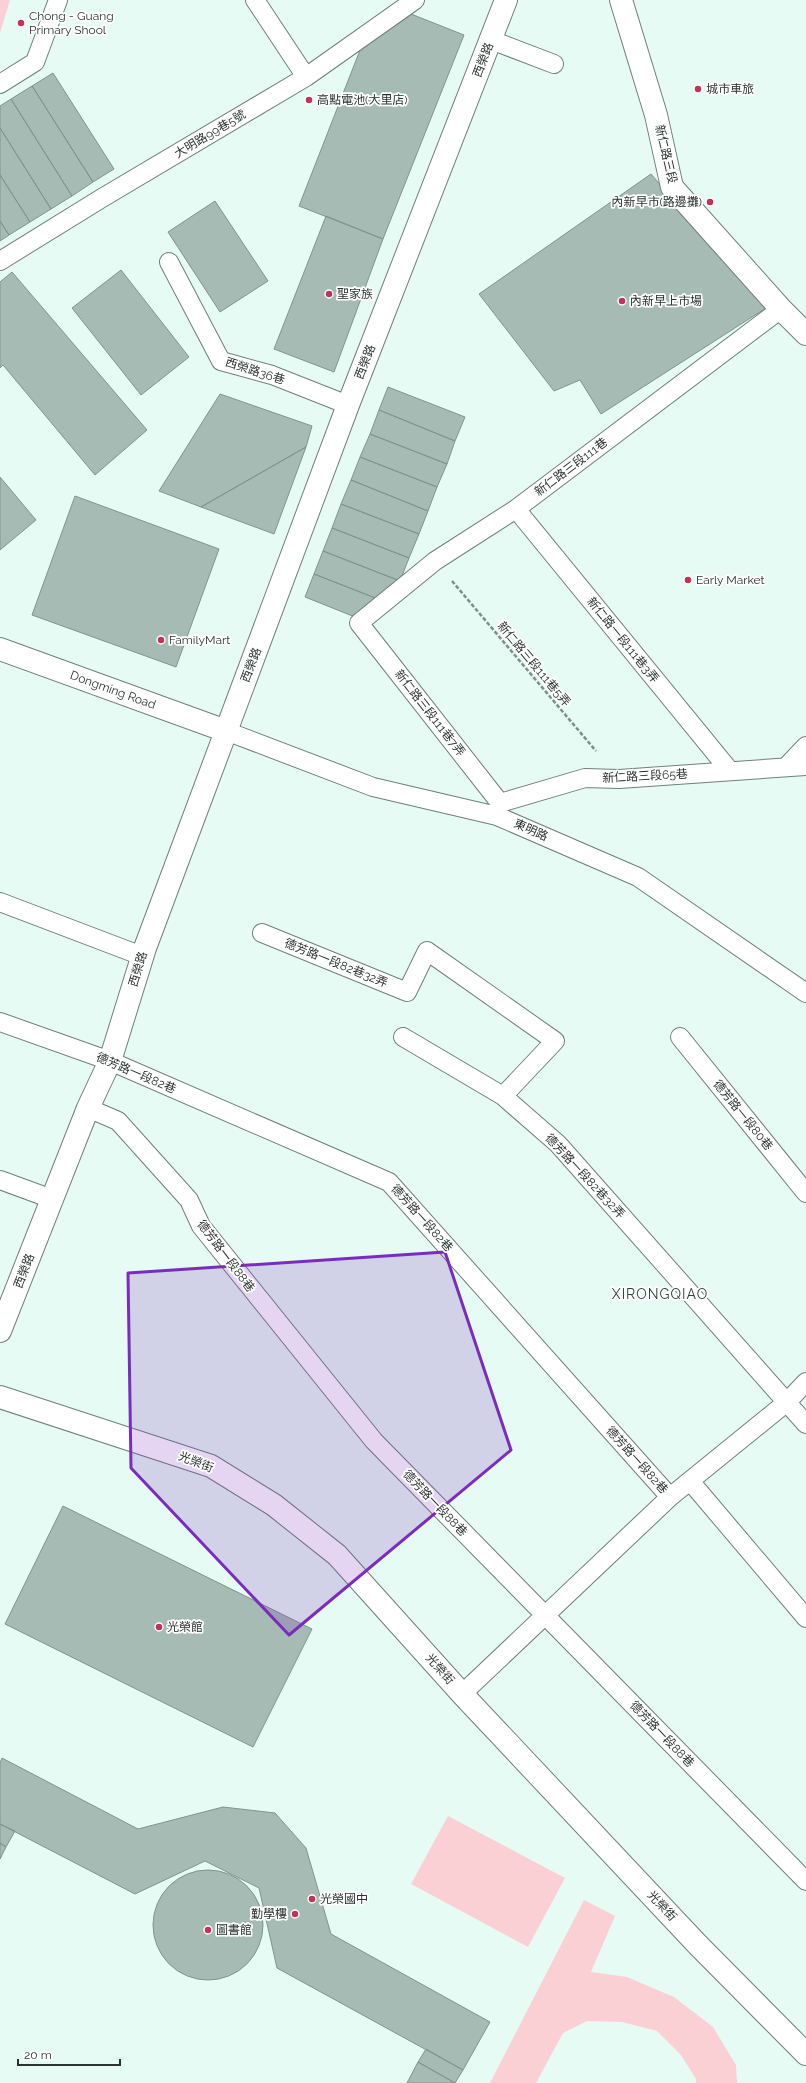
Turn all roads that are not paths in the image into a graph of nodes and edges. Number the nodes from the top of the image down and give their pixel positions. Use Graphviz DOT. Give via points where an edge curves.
graph roads {
  1 [pos="58,0"];
  2 [pos="255,0"];
  3 [pos="415,0"];
  4 [pos="506,0"];
  5 [pos="621,0"];
  6 [pos="491,40"];
  7 [pos="554,64"];
  8 [pos="306,77"];
  9 [pos="0,84"];
  10 [pos="0,261"];
  11 [pos="169,262"];
  12 [pos="781,309"];
  13 [pos="803,327"];
  14 [pos="348,405"];
  15 [pos="516,509"];
  16 [pos="359,623"];
  17 [pos="0,650"];
  18 [pos="226,731"];
  19 [pos="806,746"];
  20 [pos="806,766"];
  21 [pos="786,767"];
  22 [pos="730,771"];
  23 [pos="498,809"];
  24 [pos="0,902"];
  25 [pos="262,933"];
  26 [pos="142,956"];
  27 [pos="806,993"];
  28 [pos="0,1022"];
  29 [pos="403,1037"];
  30 [pos="680,1038"];
  31 [pos="110,1061"];
  32 [pos="503,1096"];
  33 [pos="88,1108"];
  34 [pos="0,1180"];
  35 [pos="806,1193"];
  36 [pos="52,1199"];
  37 [pos="0,1331"];
  38 [pos="806,1382"];
  39 [pos="0,1397"];
  40 [pos="787,1402"];
  41 [pos="806,1424"];
  42 [pos="690,1480"];
  43 [pos="670,1497"];
  44 [pos="545,1615"];
  45 [pos="806,1618"];
  46 [pos="462,1694"];
  47 [pos="806,1881"];
  48 [pos="806,2054"];
  1 -- 9 [label="lane" via="35,62"];
  2 -- 8 [label="lane"];
  3 -- 8 [label="lane, 大明路99巷5號"];
  4 -- 6 [label="street, 西榮路"];
  5 -- 12 [label="street, 新仁路三段" via="656,115 672,186"];
  6 -- 7 [label="lane"];
  6 -- 14 [label="street, 西榮路"];
  8 -- 10 [label="lane, 大明路99巷5號"];
  11 -- 14 [label="lane, 西榮路36巷" via="221,361 272,375"];
  12 -- 13 [label="street, 新仁路三段"];
  12 -- 15 [label="lane, 新仁路三段111巷"];
  14 -- 18 [label="street, 西榮路"];
  15 -- 16 [label="lane, 新仁路三段111巷" via="435,561"];
  15 -- 22 [label="lane, 新仁路一段111巷3弄"];
  16 -- 23 [label="lane, 新仁路三段111巷7弄"];
  17 -- 18 [label="street, Dongming Road"];
  18 -- 23 [label="lane, 東明路" via="373,787"];
  18 -- 26 [label="street, 西榮路"];
  19 -- 21 [label="lane"];
  20 -- 21 [label="lane, 新仁路三段65巷"];
  21 -- 22 [label="lane, 新仁路三段65巷"];
  22 -- 23 [label="lane, 新仁路三段65巷" via="619,779 585,778"];
  23 -- 27 [label="lane, 東明路" via="638,877"];
  24 -- 26 [label="lane"];
  25 -- 32 [label="lane, 德芳路一段82巷32弄" via="407,992 427,951 555,1041"];
  26 -- 31 [label="street, 西榮路"];
  28 -- 31 [label="lane, 德芳路一段82巷"];
  29 -- 32 [label="lane"];
  30 -- 35 [label="lane, 德芳路一段80巷"];
  31 -- 33 [label="street, 西榮路"];
  31 -- 43 [label="lane, 德芳路一段82巷" via="389,1182"];
  32 -- 40 [label="lane, 德芳路一段82巷32弄" via="558,1144"];
  33 -- 36 [label="street, 西榮路"];
  33 -- 44 [label="lane, 德芳路一段88巷" via="118,1121 189,1200 201,1226 374,1441"];
  34 -- 36 [label="lane"];
  36 -- 37 [label="street, 西榮路"];
  38 -- 40 [label="lane"];
  39 -- 46 [label="street, 光榮街" via="211,1466 274,1505 337,1555"];
  40 -- 41 [label="lane, 德芳路一段82巷32弄"];
  40 -- 42 [label="lane"];
  42 -- 43 [label="lane"];
  42 -- 45 [label="lane"];
  43 -- 44 [label="lane"];
  44 -- 46 [label="lane"];
  44 -- 47 [label="lane, 德芳路一段88巷"];
  46 -- 48 [label="street, 光榮街" via="698,1945"];
}
